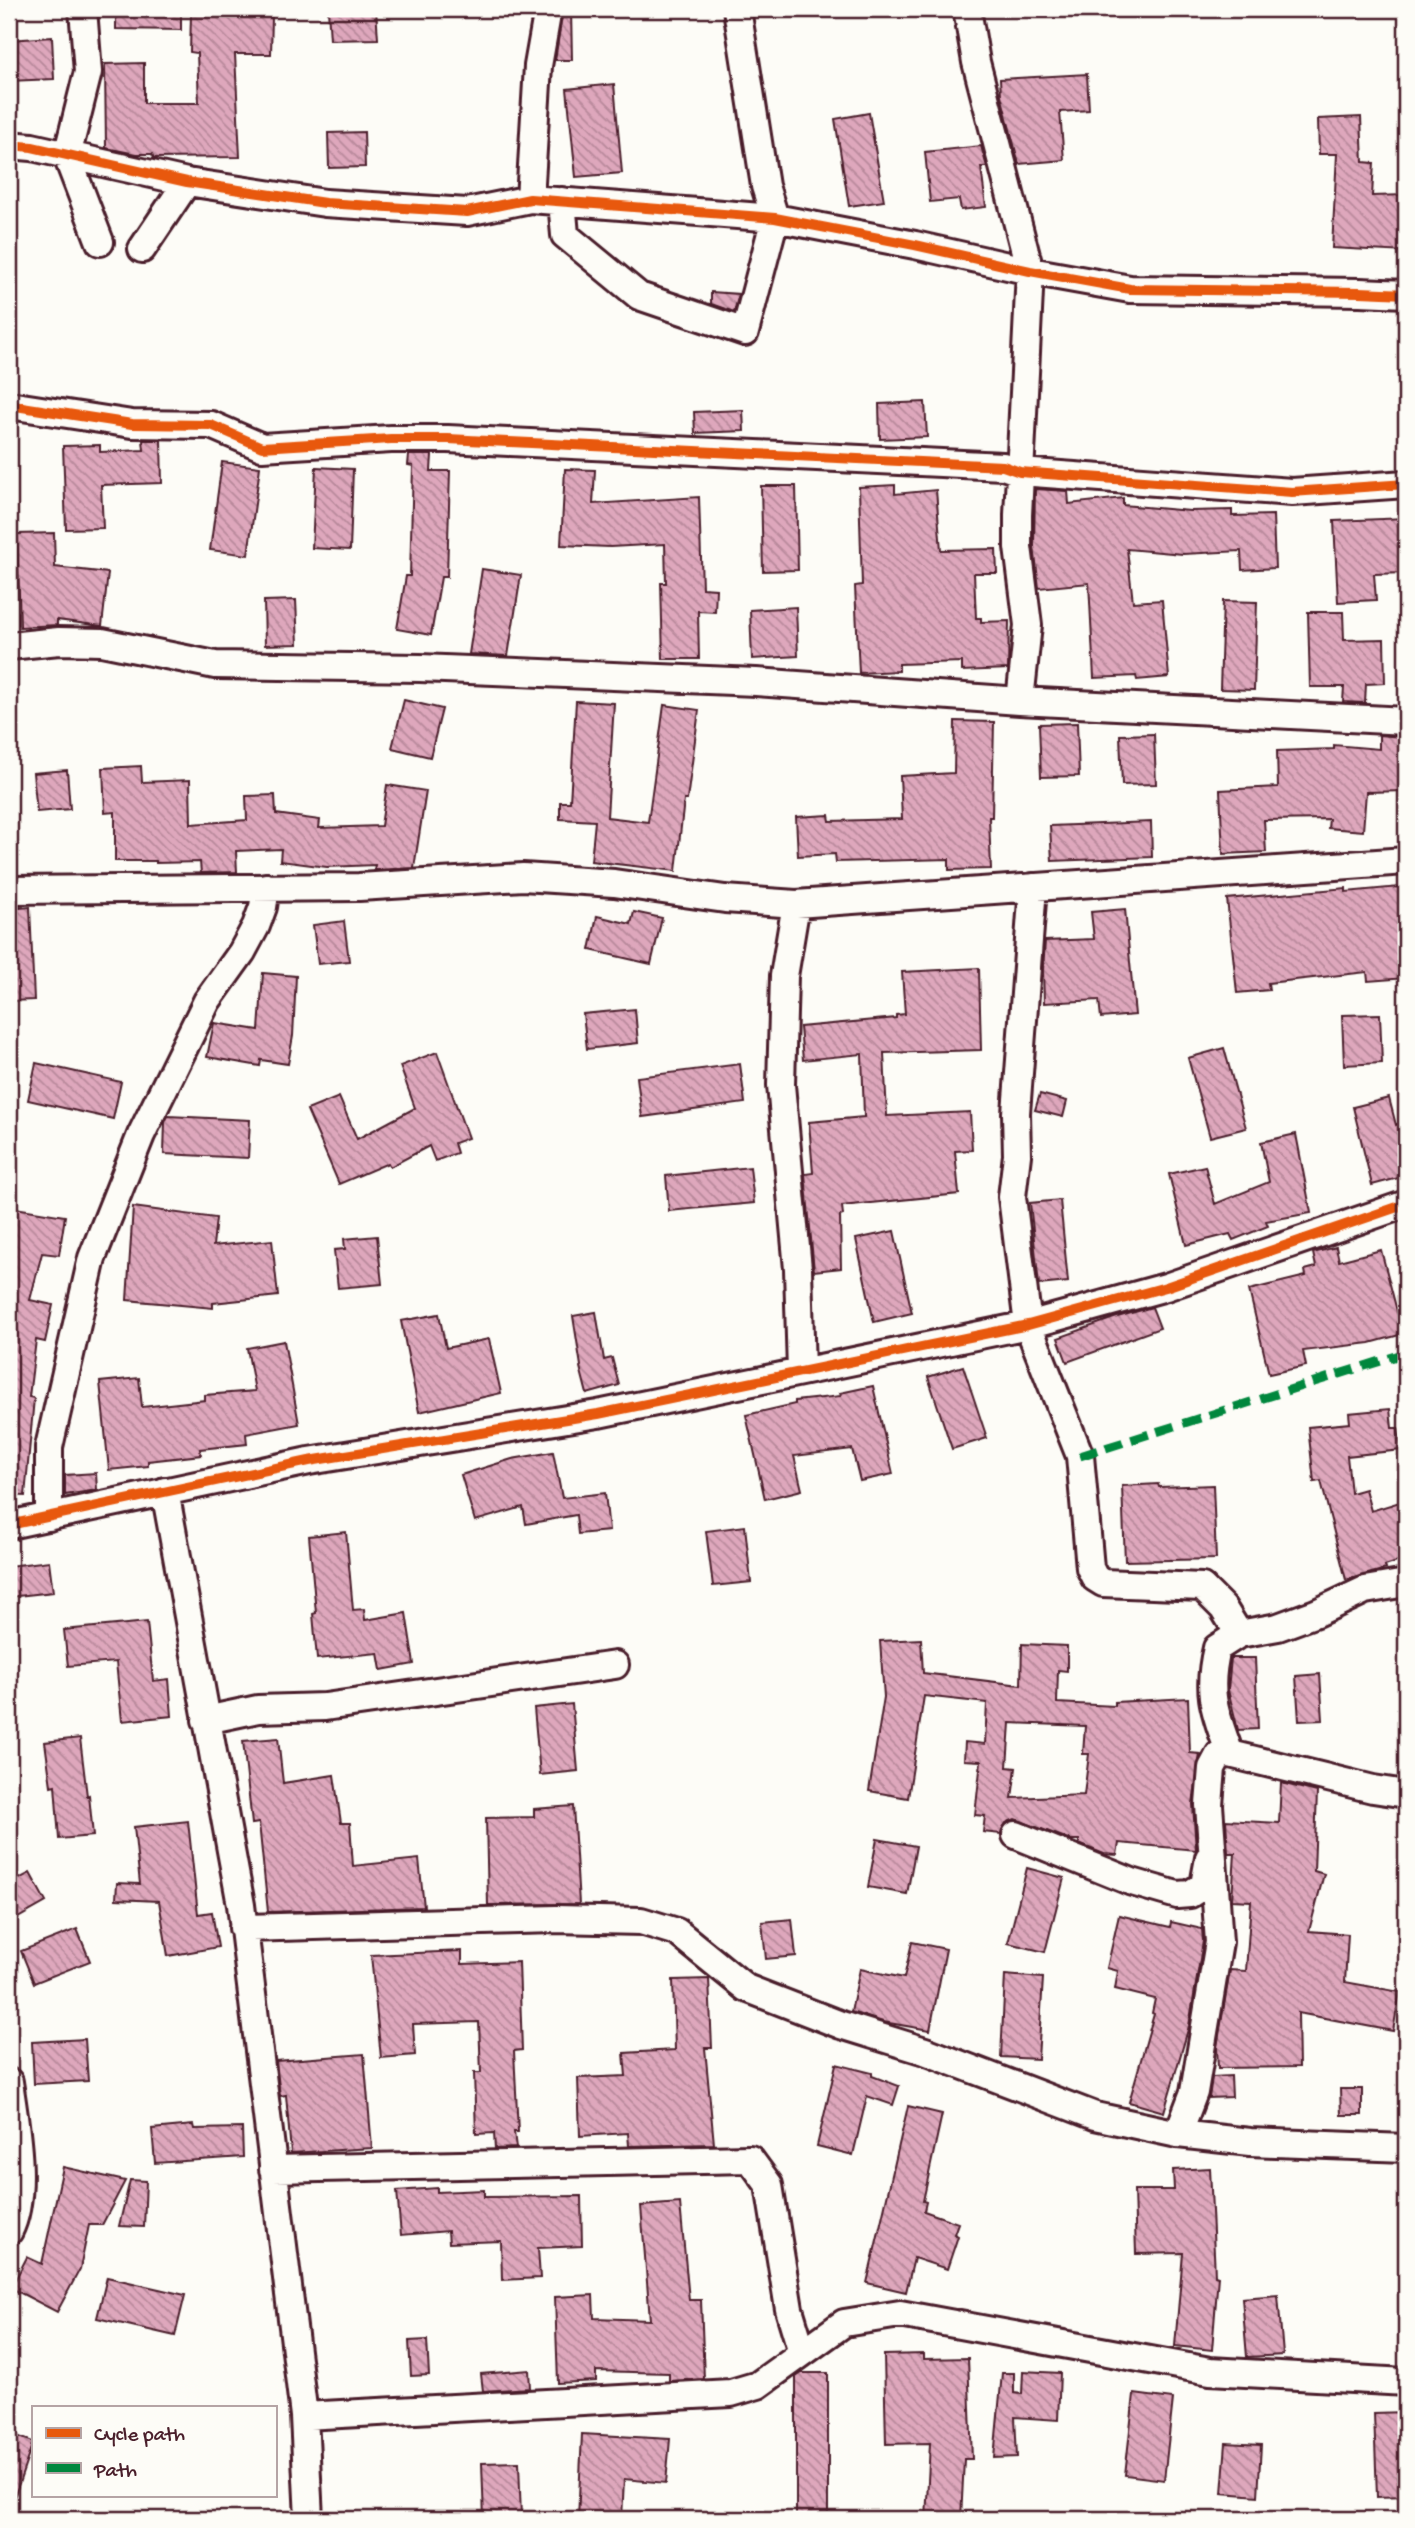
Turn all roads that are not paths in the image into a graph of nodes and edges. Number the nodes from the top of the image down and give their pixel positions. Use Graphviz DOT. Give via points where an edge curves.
graph roads {
  1 [pos="83,9"];
  2 [pos="548,9"];
  3 [pos="737,9"];
  4 [pos="967,9"];
  5 [pos="9,145"];
  6 [pos="68,156"];
  7 [pos="187,182"];
  8 [pos="530,199"];
  9 [pos="562,201"];
  10 [pos="775,218"];
  11 [pos="100,242"];
  12 [pos="142,249"];
  13 [pos="1030,271"];
  14 [pos="1406,294"];
  15 [pos="9,405"];
  16 [pos="1020,472"];
  17 [pos="1406,484"];
  18 [pos="9,646"];
  19 [pos="1020,701"];
  20 [pos="1406,721"];
  21 [pos="1406,861"];
  22 [pos="266,887"];
  23 [pos="1033,887"];
  24 [pos="9,890"];
  25 [pos="796,904"];
  26 [pos="1406,1205"];
  27 [pos="1028,1325"];
  28 [pos="802,1371"];
  29 [pos="165,1491"];
  30 [pos="49,1517"];
  31 [pos="9,1525"];
  32 [pos="1406,1583"];
  33 [pos="1239,1634"];
  34 [pos="615,1665"];
  35 [pos="206,1720"];
  36 [pos="1230,1754"];
  37 [pos="1406,1794"];
  38 [pos="1016,1835"];
  39 [pos="1212,1846"];
  40 [pos="243,1928"];
  41 [pos="9,2082"];
  42 [pos="1178,2134"];
  43 [pos="1406,2148"];
  44 [pos="273,2169"];
  45 [pos="11,2222"];
  46 [pos="802,2352"];
  47 [pos="1406,2382"];
  48 [pos="304,2416"];
  49 [pos="309,2519"];
  1 -- 6 [label="street" via="88,72"];
  2 -- 8 [label="street" via="538,66"];
  3 -- 10 [label="street" via="765,186"];
  4 -- 13 [label="street" via="976,62"];
  5 -- 6 [label="street"];
  6 -- 7 [label="street"];
  6 -- 11 [label="street"];
  7 -- 8 [label="street" via="325,203 467,212"];
  7 -- 12 [label="street"];
  8 -- 9 [label="street"];
  9 -- 10 [label="street"];
  9 -- 10 [label="street" via="565,235 639,296 744,332"];
  10 -- 13 [label="street"];
  13 -- 14 [label="street" via="1130,289"];
  13 -- 16 [label="street"];
  15 -- 16 [label="street" via="132,424 211,425 262,447 448,439 1003,466"];
  16 -- 17 [label="street" via="1292,492"];
  16 -- 19 [label="street" via="1018,547 1028,625"];
  18 -- 19 [label="street" via="102,642 215,665 756,682"];
  19 -- 20 [label="street"];
  21 -- 23 [label="street"];
  22 -- 24 [label="street"];
  22 -- 25 [label="street" via="359,887 523,877"];
  22 -- 30 [label="street" via="256,926 207,1001 141,1135 92,1258 49,1447"];
  23 -- 25 [label="street"];
  23 -- 27 [label="street" via="1012,1197"];
  25 -- 28 [label="street" via="784,976 781,1085"];
  26 -- 27 [label="street" via="1167,1287"];
  27 -- 28 [label="street"];
  27 -- 33 [label="street" via="1080,1456 1090,1568 1095,1578 1103,1583 1202,1587 1223,1608"];
  28 -- 29 [label="street" via="598,1414 309,1461"];
  29 -- 30 [label="street"];
  29 -- 35 [label="street"];
  30 -- 31 [label="street"];
  32 -- 33 [label="street" via="1365,1590 1278,1627"];
  33 -- 36 [label="street" via="1217,1648 1210,1674 1212,1706"];
  34 -- 35 [label="street" via="325,1707 258,1709"];
  35 -- 40 [label="street"];
  36 -- 37 [label="street"];
  36 -- 39 [label="street" via="1219,1755 1212,1768"];
  38 -- 39 [label="street" via="1132,1882 1177,1895 1190,1894 1204,1885"];
  39 -- 42 [label="street" via="1219,1942 1194,2092"];
  40 -- 42 [label="street" via="641,1921 677,1932 747,1988 1095,2116"];
  40 -- 44 [label="street"];
  41 -- 45 [label="street" via="19,2147"];
  42 -- 43 [label="street" via="1250,2142"];
  44 -- 46 [label="street" via="750,2159 769,2185 789,2309"];
  44 -- 48 [label="street"];
  46 -- 47 [label="street" via="844,2323 900,2315 1210,2371"];
  46 -- 48 [label="street" via="758,2385 731,2393"];
  48 -- 49 [label="street"];
}
